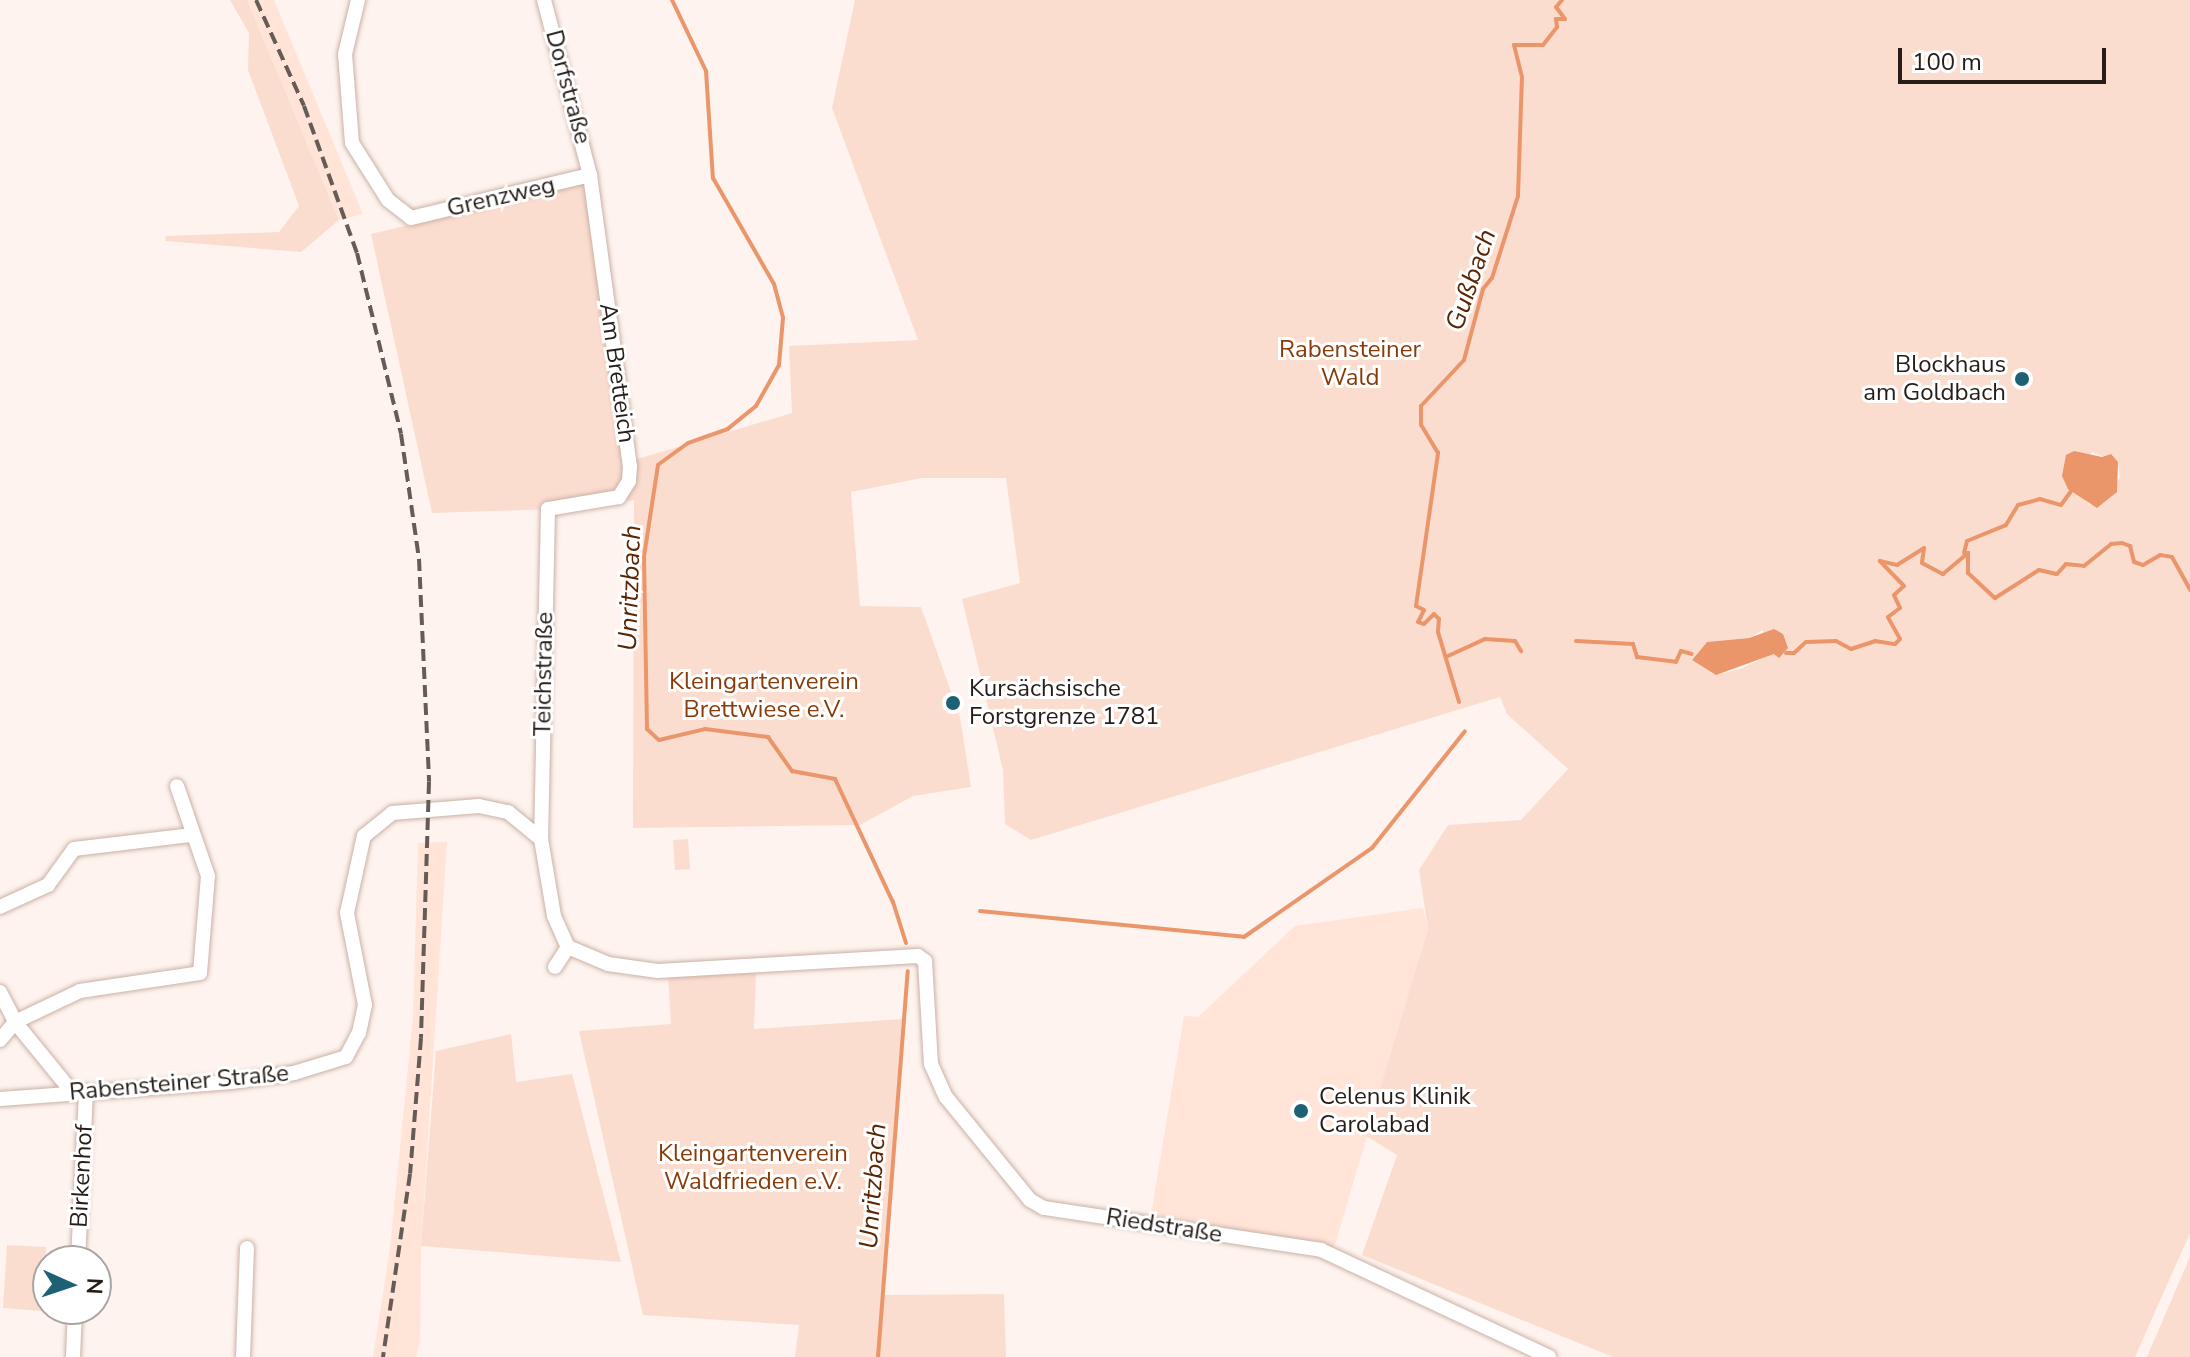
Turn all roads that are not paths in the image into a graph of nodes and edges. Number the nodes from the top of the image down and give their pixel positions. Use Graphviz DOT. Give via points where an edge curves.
graph roads {
  1 [pos="358,0"];
  2 [pos="544,0"];
  3 [pos="590,175"];
  4 [pos="548,509"];
  5 [pos="177,786"];
  6 [pos="192,835"];
  7 [pos="541,839"];
  8 [pos="0,907"];
  9 [pos="568,947"];
  10 [pos="555,967"];
  11 [pos="0,992"];
  12 [pos="15,1022"];
  13 [pos="0,1040"];
  14 [pos="79,1092"];
  15 [pos="0,1099"];
  16 [pos="78,1245"];
  17 [pos="247,1248"];
  18 [pos="74,1325"];
  19 [pos="73,1357"];
  20 [pos="243,1357"];
  21 [pos="1549,1357"];
  1 -- 3 [label="street, Grenzweg" via="345,54 352,143 388,200 411,218"];
  2 -- 3 [label="street, Dorfstraße"];
  3 -- 4 [label="street, Am Bretteich" via="629,481 619,497"];
  4 -- 7 [label="street, Teichstraße"];
  5 -- 6 [label="street"];
  6 -- 8 [label="street" via="74,849 48,885"];
  6 -- 12 [label="street" via="208,876 200,973 80,991"];
  7 -- 9 [label="street" via="554,916"];
  7 -- 14 [label="street, Rabensteiner Straße" via="508,812 479,806 392,813 364,836 347,913 365,1005 346,1057 294,1073 231,1082"];
  9 -- 10 [label="street"];
  9 -- 21 [label="street, Riedstraße" via="608,964 658,971 898,955 925,961 931,1064 946,1097 1030,1200 1044,1208 1321,1250"];
  11 -- 12 [label="street"];
  12 -- 13 [label="street"];
  12 -- 14 [label="street"];
  14 -- 15 [label="street, Rabensteiner Straße"];
  14 -- 16 [label="street, Birkenhof"];
  17 -- 20 [label="street"];
  18 -- 19 [label="street"];
}
